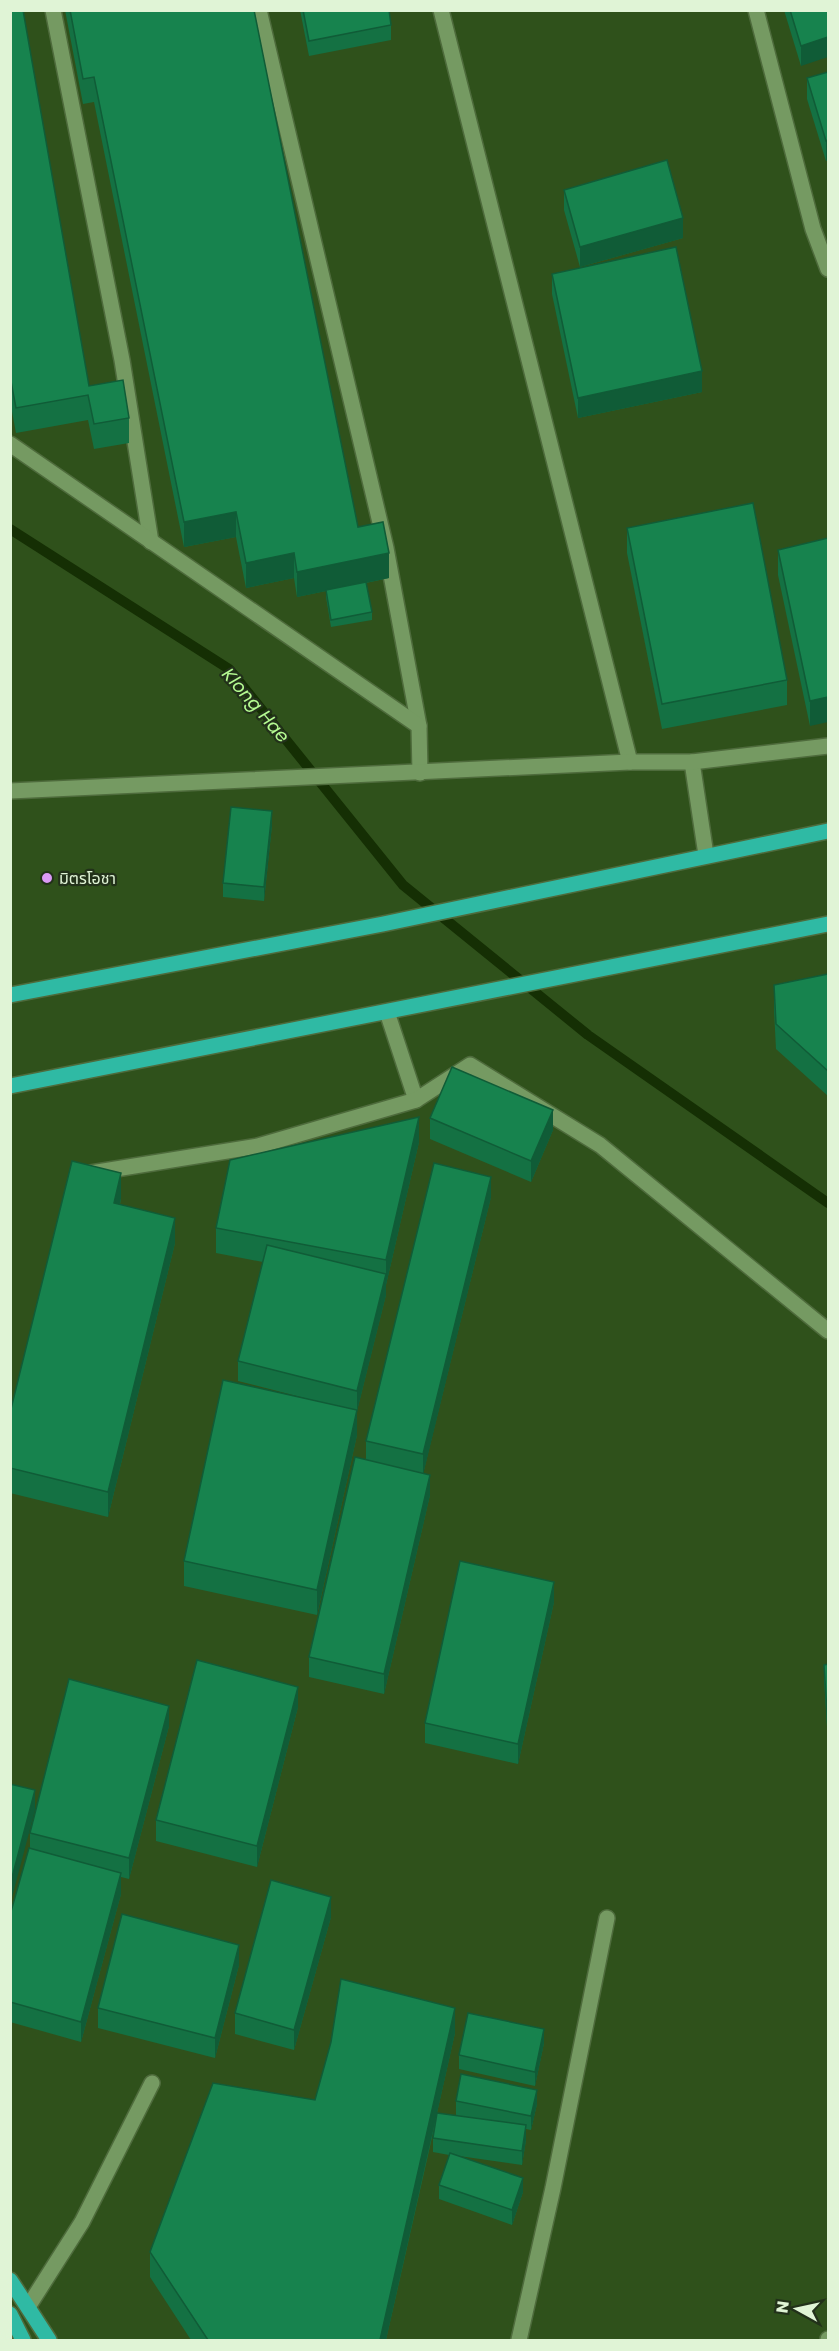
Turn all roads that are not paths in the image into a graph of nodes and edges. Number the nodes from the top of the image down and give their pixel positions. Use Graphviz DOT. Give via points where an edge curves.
graph roads {
  1 [pos="53,10"];
  2 [pos="259,10"];
  3 [pos="441,10"];
  4 [pos="756,10"];
  5 [pos="828,269"];
  6 [pos="10,444"];
  7 [pos="151,542"];
  8 [pos="419,726"];
  9 [pos="828,746"];
  10 [pos="630,762"];
  11 [pos="693,762"];
  12 [pos="420,773"];
  13 [pos="10,791"];
  14 [pos="828,831"];
  15 [pos="706,855"];
  16 [pos="828,924"];
  17 [pos="10,995"];
  18 [pos="387,1012"];
  19 [pos="10,1086"];
  20 [pos="416,1100"];
  21 [pos="86,1174"];
  22 [pos="828,1331"];
  23 [pos="607,1918"];
  24 [pos="152,2083"];
  25 [pos="10,2280"];
  26 [pos="28,2307"];
  27 [pos="10,2314"];
  28 [pos="23,2340"];
  29 [pos="49,2340"];
  30 [pos="519,2340"];
  1 -- 7 [label="street" via="122,360"];
  2 -- 8 [label="street" via="386,548"];
  3 -- 10 [label="street"];
  4 -- 5 [label="street" via="813,229"];
  6 -- 7 [label="street"];
  7 -- 8 [label="street"];
  8 -- 12 [label="street"];
  9 -- 11 [label="street"];
  10 -- 11 [label="street"];
  10 -- 12 [label="street"];
  11 -- 15 [label="street"];
  12 -- 13 [label="street"];
  14 -- 15 [label="main road"];
  15 -- 17 [label="main road" via="383,924"];
  16 -- 18 [label="main road"];
  18 -- 19 [label="main road"];
  18 -- 20 [label="street"];
  20 -- 21 [label="street" via="258,1146"];
  20 -- 22 [label="street" via="470,1065 600,1145"];
  23 -- 30 [label="street"];
  24 -- 26 [label="street" via="82,2222"];
  25 -- 26 [label="main road"];
  26 -- 29 [label="main road"];
  27 -- 28 [label="main road"];
}
